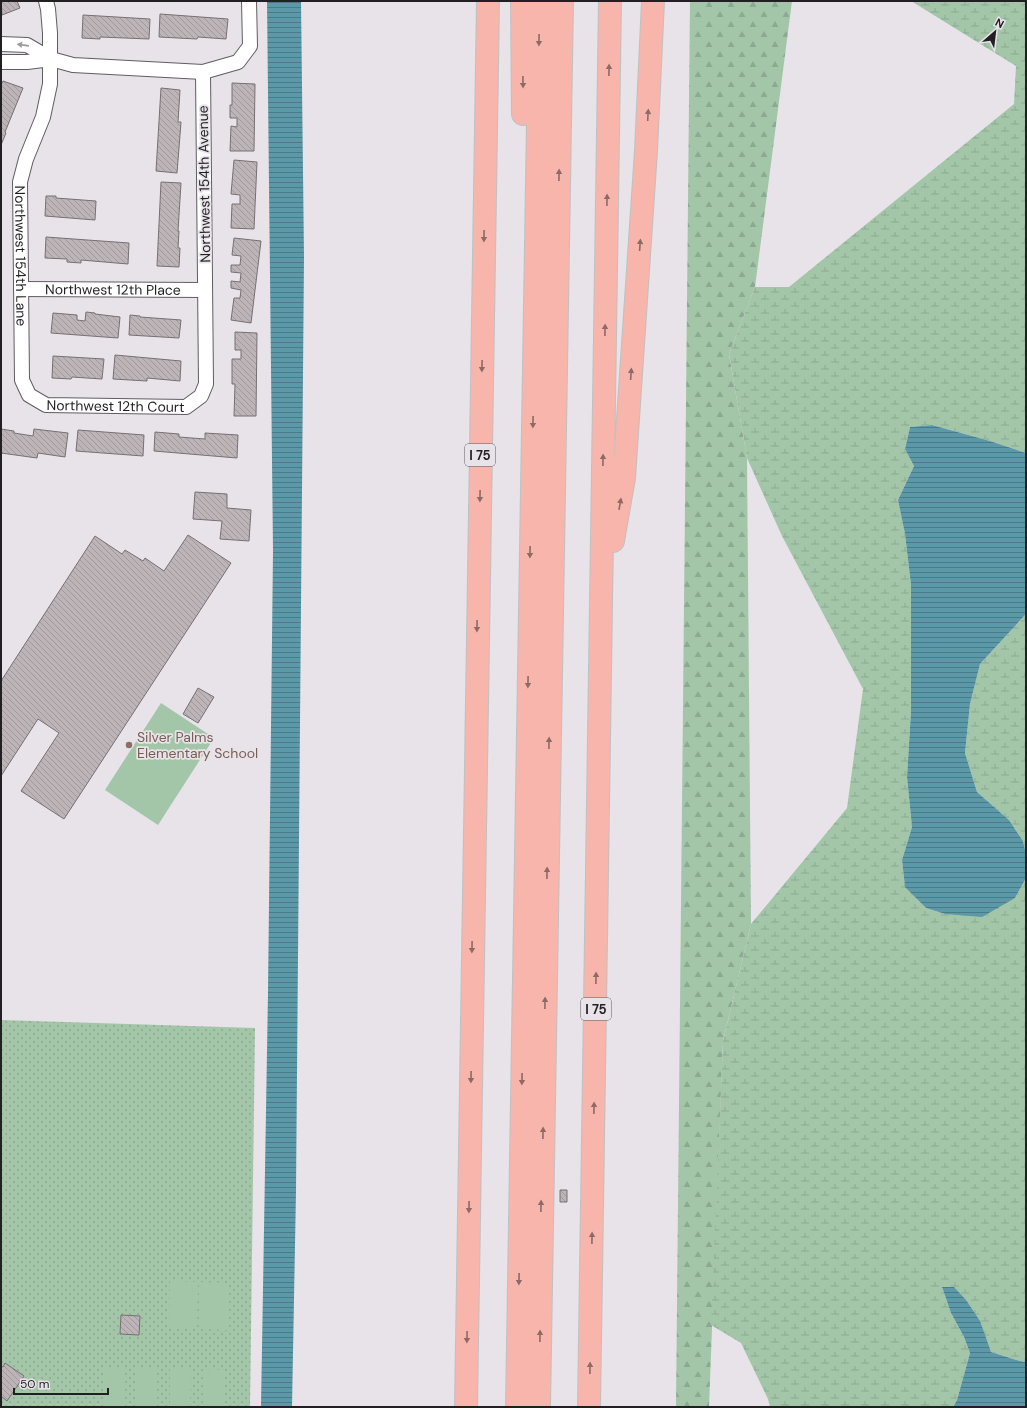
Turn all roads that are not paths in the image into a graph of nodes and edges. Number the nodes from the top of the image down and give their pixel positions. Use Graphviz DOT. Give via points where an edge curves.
graph roads {
  1 [pos="46,1"];
  2 [pos="249,1"];
  3 [pos="475,1"];
  4 [pos="488,1"];
  5 [pos="522,1"];
  6 [pos="540,1"];
  7 [pos="562,1"];
  8 [pos="610,1"];
  9 [pos="653,1"];
  10 [pos="1,44"];
  11 [pos="50,59"];
  12 [pos="1,62"];
  13 [pos="203,72"];
  14 [pos="484,208"];
  15 [pos="21,289"];
  16 [pos="205,290"];
  17 [pos="533,390"];
  18 [pos="29,395"];
  19 [pos="201,396"];
  20 [pos="601,611"];
  21 [pos="466,1407"];
  22 [pos="517,1407"];
  23 [pos="538,1407"];
  24 [pos="589,1407"];
  1 -- 11 [label="street, Northwest 154th Lane"];
  2 -- 13 [label="street" via="250,46 238,62"];
  3 -- 14 [label="highway"];
  4 -- 14 [label="highway, I 75"];
  5 -- 17 [label="highway, one-way" via="525,188 523,362"];
  6 -- 17 [label="highway, one-way"];
  23 -- 7 [label="highway, one-way"];
  20 -- 8 [label="highway, I 75, one-way"];
  20 -- 9 [label="highway, one-way" via="624,478 646,151"];
  11 -- 10 [label="street, one-way" via="27,45"];
  11 -- 12 [label="street"];
  11 -- 13 [label="street" via="73,65"];
  11 -- 15 [label="street, Northwest 154th Lane" via="50,84 42,117 26,158 20,182"];
  13 -- 16 [label="street, Northwest 154th Avenue"];
  14 -- 21 [label="highway, I 75, one-way"];
  15 -- 16 [label="street, Northwest 12th Place"];
  15 -- 18 [label="street, Northwest 154th Lane" via="22,380"];
  16 -- 19 [label="street, Northwest 154th Avenue" via="206,384"];
  17 -- 22 [label="highway, one-way"];
  18 -- 19 [label="street, Northwest 12th Court" via="46,405 186,407"];
  24 -- 20 [label="highway, I 75, one-way"];
}
